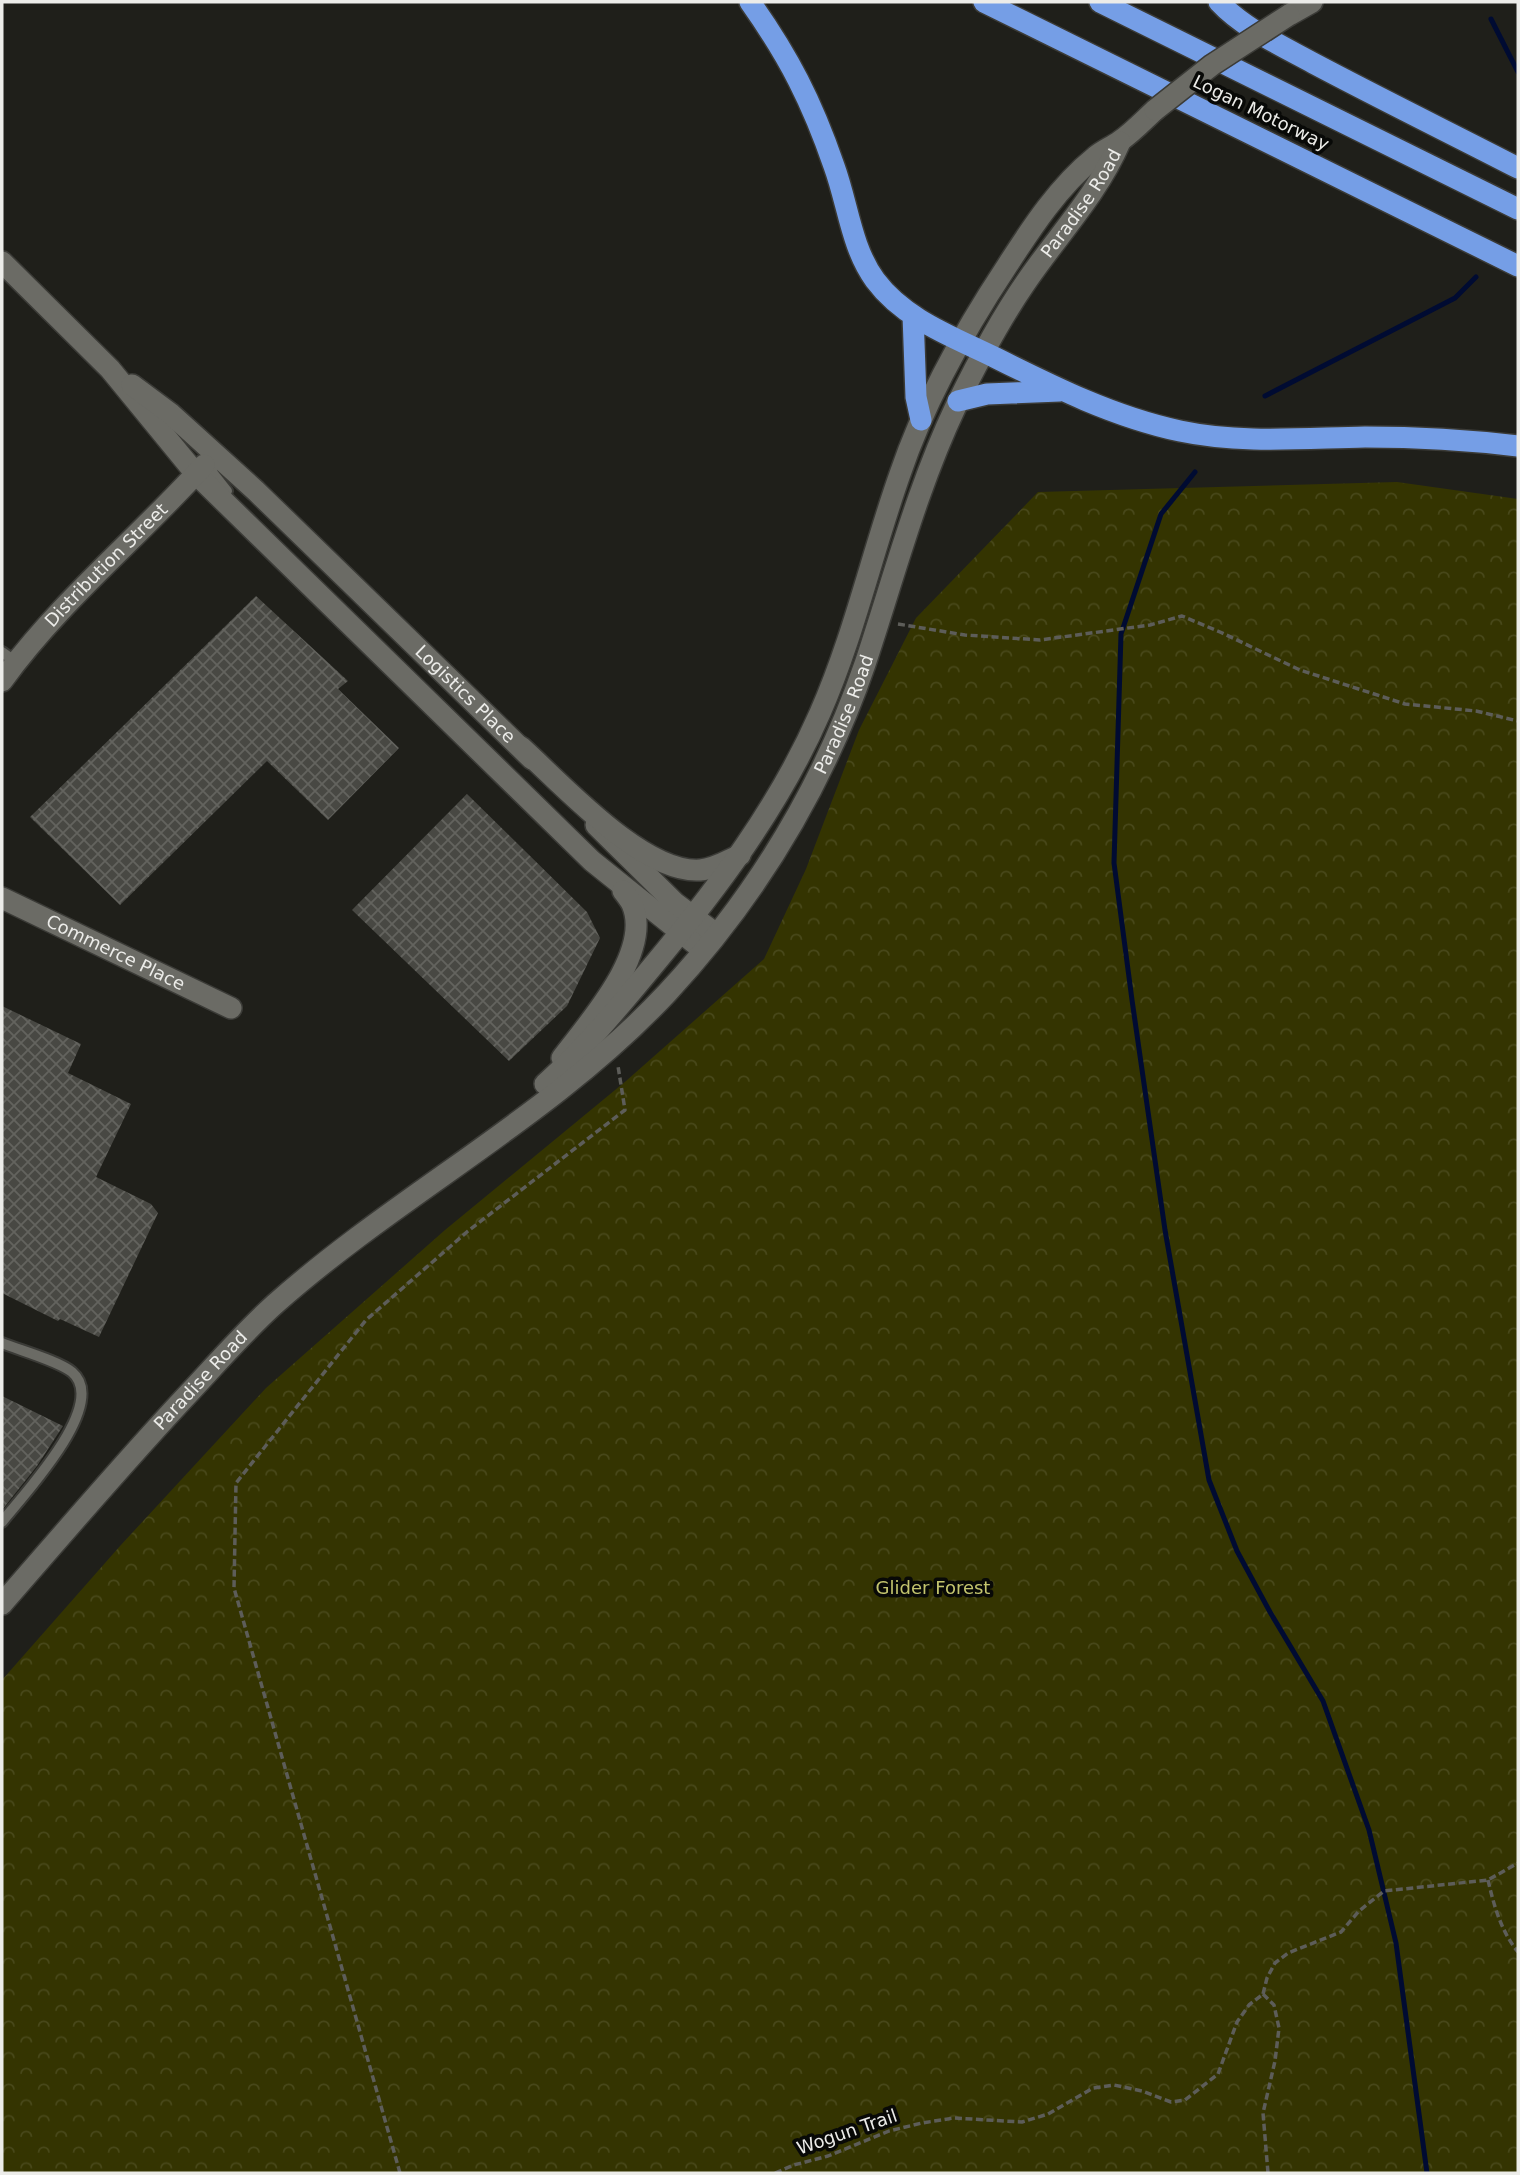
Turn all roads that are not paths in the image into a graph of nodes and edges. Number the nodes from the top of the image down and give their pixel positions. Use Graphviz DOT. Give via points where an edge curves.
graph roads {
  1 [pos="750,2"];
  2 [pos="984,2"];
  3 [pos="1100,2"];
  4 [pos="1219,2"];
  5 [pos="1312,2"];
  6 [pos="1120,142"];
  7 [pos="1518,168"];
  8 [pos="1518,209"];
  9 [pos="2,262"];
  10 [pos="1518,266"];
  11 [pos="913,315"];
  12 [pos="960,343"];
  13 [pos="983,352"];
  14 [pos="110,369"];
  15 [pos="1062,391"];
  16 [pos="958,401"];
  17 [pos="920,420"];
  18 [pos="1518,446"];
  19 [pos="215,453"];
  20 [pos="196,474"];
  21 [pos="9,657"];
  22 [pos="2,681"];
  23 [pos="521,747"];
  24 [pos="565,834"];
  25 [pos="740,855"];
  26 [pos="617,883"];
  27 [pos="2,898"];
  28 [pos="687,925"];
  29 [pos="709,942"];
  30 [pos="231,1008"];
  31 [pos="538,1090"];
  32 [pos="428,1186"];
  33 [pos="2,1343"];
  34 [pos="2,1522"];
  35 [pos="2,1604"];
  1 -- 11 [label="highway" via="791,63 808,98 865,264 891,298"];
  2 -- 10 [label="highway, Logan Motorway"];
  3 -- 8 [label="highway, Logan Motorway"];
  4 -- 7 [label="highway" via="1289,50"];
  5 -- 6 [label="street, Paradise Road, bridge" via="1212,65"];
  6 -- 12 [label="street, Paradise Road" via="1096,156 1044,212"];
  6 -- 13 [label="street, Paradise Road" via="1089,199 1027,280"];
  9 -- 14 [label="street, Logistics Place"];
  11 -- 12 [label="highway"];
  11 -- 17 [label="highway"];
  12 -- 13 [label="highway"];
  12 -- 17 [label="street, Paradise Road"];
  13 -- 15 [label="highway"];
  13 -- 16 [label="street, Paradise Road"];
  14 -- 19 [label="street, Logistics Place" via="172,414"];
  14 -- 20 [label="street, Logistics Place"];
  15 -- 16 [label="highway" via="987,394"];
  15 -- 18 [label="highway" via="1142,421 1213,436 1368,437"];
  16 -- 29 [label="street, Paradise Road" via="823,769 780,846"];
  17 -- 25 [label="street, Paradise Road" via="879,533 836,677 803,749"];
  19 -- 20 [label="street, Distribution Street"];
  19 -- 23 [label="street, Logistics Place"];
  19 -- 24 [label="lane, Logistics Place" via="212,472 223,488 525,783"];
  20 -- 21 [label="street, Distribution Street"];
  20 -- 24 [label="street, Logistics Place"];
  21 -- 22 [label="street, Distribution Street"];
  23 -- 25 [label="street" via="643,852 680,869 700,870"];
  23 -- 28 [label="street, Logistics Place"];
  24 -- 26 [label="street, Logistics Place"];
  25 -- 28 [label="street, Paradise Road"];
  26 -- 28 [label="street, Logistics Place"];
  26 -- 31 [label="street" via="632,904 636,921 623,972"];
  27 -- 30 [label="street, Commerce Place"];
  28 -- 29 [label="street, Logistics Place"];
  28 -- 31 [label="street, Paradise Road" via="585,1045"];
  29 -- 32 [label="street, Paradise Road" via="668,991 615,1042 527,1116"];
  31 -- 32 [label="street, Paradise Road"];
  32 -- 35 [label="street, Paradise Road" via="273,1306 159,1426"];
  33 -- 34 [label="lane" via="70,1370 79,1379 83,1398 65,1441"];
}
